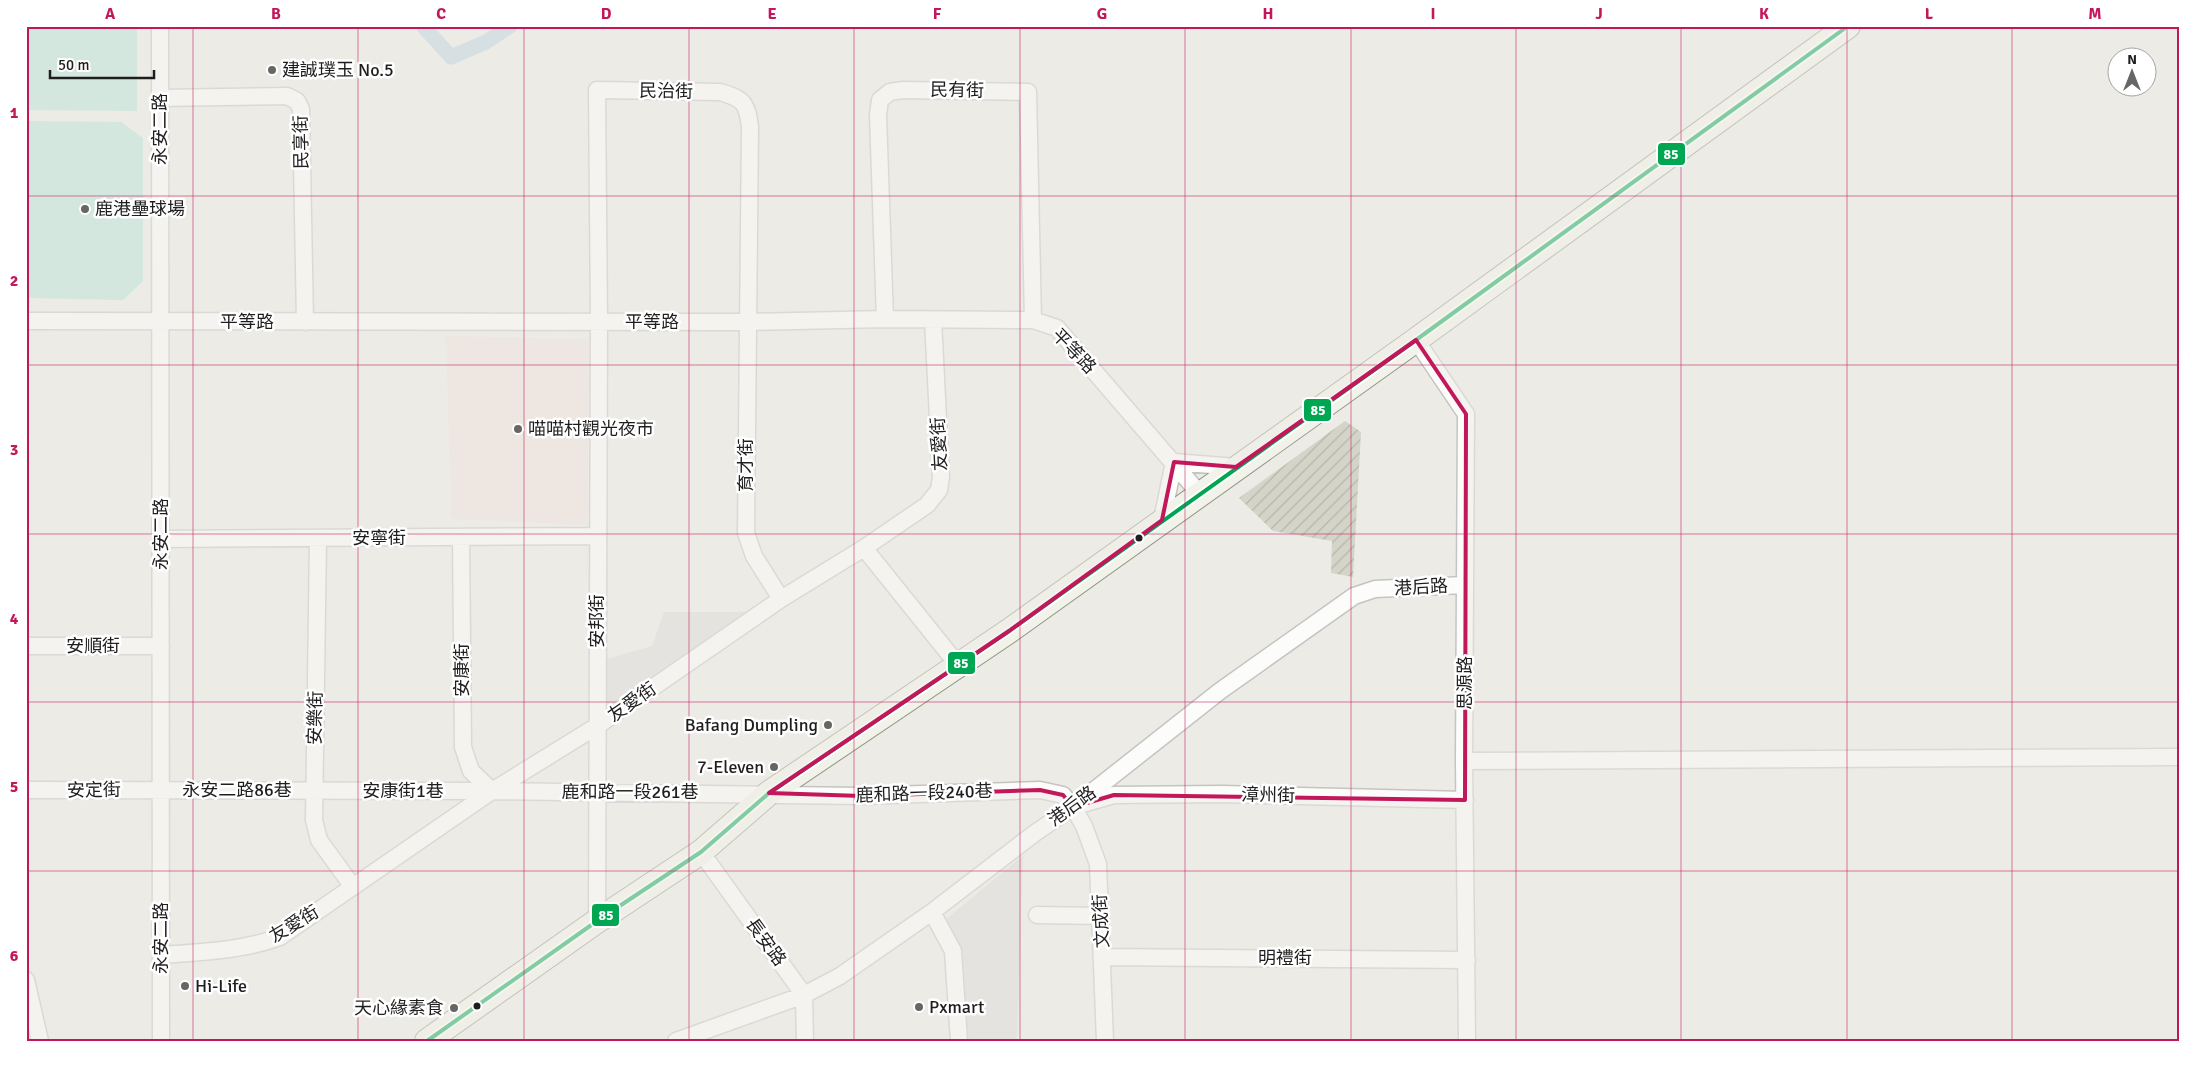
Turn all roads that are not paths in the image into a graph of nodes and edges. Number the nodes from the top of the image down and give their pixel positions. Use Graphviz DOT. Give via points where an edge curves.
graph roads {
  1 [pos="160,26"];
  2 [pos="1848,26"];
  3 [pos="160,98"];
  4 [pos="885,319"];
  5 [pos="933,320"];
  6 [pos="1033,320"];
  7 [pos="26,321"];
  8 [pos="160,321"];
  9 [pos="305,322"];
  10 [pos="599,322"];
  11 [pos="746,322"];
  12 [pos="1416,340"];
  13 [pos="1174,462"];
  14 [pos="1236,467"];
  15 [pos="1200,493"];
  16 [pos="1162,520"];
  17 [pos="598,536"];
  18 [pos="318,538"];
  19 [pos="461,538"];
  20 [pos="161,539"];
  21 [pos="864,548"];
  22 [pos="1465,585"];
  23 [pos="781,599"];
  24 [pos="26,646"];
  25 [pos="161,646"];
  26 [pos="958,665"];
  27 [pos="597,726"];
  28 [pos="2179,757"];
  29 [pos="1464,761"];
  30 [pos="161,789"];
  31 [pos="26,790"];
  32 [pos="313,790"];
  33 [pos="492,791"];
  34 [pos="597,792"];
  35 [pos="769,793"];
  36 [pos="1465,800"];
  37 [pos="1073,807"];
  38 [pos="701,852"];
  39 [pos="352,887"];
  40 [pos="932,912"];
  41 [pos="1037,915"];
  42 [pos="1100,916"];
  43 [pos="597,920"];
  44 [pos="161,955"];
  45 [pos="1103,957"];
  46 [pos="1467,960"];
  47 [pos="26,980"];
  48 [pos="804,995"];
  49 [pos="40,1041"];
  50 [pos="161,1041"];
  51 [pos="427,1041"];
  52 [pos="676,1041"];
  53 [pos="805,1041"];
  54 [pos="959,1041"];
  55 [pos="1105,1041"];
  56 [pos="1467,1041"];
  1 -- 3 [label="street, 永安二路"];
  2 -- 12 [label="main road"];
  3 -- 8 [label="street, 永安二路"];
  3 -- 9 [label="street, 民享街" via="287,96 297,101 301,109"];
  4 -- 5 [label="street, 平等路"];
  4 -- 6 [label="street, 民有街" via="878,115 880,100 890,92 903,90 1028,92"];
  4 -- 11 [label="street, 平等路"];
  5 -- 6 [label="street, 平等路"];
  5 -- 21 [label="street, 友愛街" via="939,490 927,505"];
  6 -- 13 [label="street, 平等路" via="1057,328"];
  7 -- 8 [label="street, 平等路"];
  8 -- 9 [label="street, 平等路"];
  8 -- 20 [label="street, 永安二路"];
  9 -- 10 [label="street, 平等路"];
  10 -- 11 [label="street, 平等路"];
  10 -- 11 [label="street, 民治街" via="597,90 720,92 744,103 750,127"];
  10 -- 17 [label="street, 安邦街"];
  11 -- 23 [label="street, 育才街" via="746,533 754,556"];
  12 -- 14 [label="main road"];
  12 -- 22 [label="street, 思源路" via="1466,414"];
  13 -- 14 [label="street"];
  13 -- 15 [label="street, 平等路"];
  13 -- 16 [label="street"];
  14 -- 15 [label="main road"];
  15 -- 16 [label="main road"];
  16 -- 26 [label="main road"];
  17 -- 19 [label="street, 安寧街"];
  17 -- 27 [label="street, 安邦街"];
  18 -- 19 [label="street, 安寧街"];
  18 -- 20 [label="street, 安寧街"];
  18 -- 32 [label="street, 安樂街"];
  19 -- 33 [label="street, 安康街" via="463,747 471,771"];
  20 -- 25 [label="street, 永安二路"];
  21 -- 23 [label="street, 友愛街"];
  21 -- 26 [label="street"];
  22 -- 29 [label="street, 思源路"];
  22 -- 37 [label="street, 港后路" via="1375,590 1354,596 1220,692"];
  23 -- 27 [label="street, 友愛街"];
  24 -- 25 [label="street, 安順街"];
  25 -- 30 [label="street, 永安二路"];
  26 -- 35 [label="main road"];
  27 -- 33 [label="street, 友愛街"];
  27 -- 34 [label="street, 安邦街"];
  28 -- 29 [label="street"];
  29 -- 36 [label="street, 思源路"];
  30 -- 31 [label="street, 安定街"];
  30 -- 32 [label="street, 永安二路86巷"];
  30 -- 44 [label="street, 永安二路"];
  32 -- 33 [label="street, 安康街1巷"];
  32 -- 39 [label="street, 安樂街" via="314,820 319,840"];
  33 -- 34 [label="street, 鹿和路一段261巷"];
  33 -- 39 [label="street, 友愛街"];
  34 -- 35 [label="street, 鹿和路一段261巷"];
  34 -- 43 [label="street, 安邦街"];
  35 -- 37 [label="street, 鹿和路一段240巷" via="862,796 1040,790 1063,796"];
  35 -- 38 [label="main road"];
  36 -- 37 [label="street, 漳州街" via="1232,794 1114,795"];
  36 -- 46 [label="street, 思源路"];
  37 -- 40 [label="street, 港后路"];
  37 -- 42 [label="street, 文成街" via="1098,864"];
  38 -- 43 [label="main road"];
  38 -- 48 [label="street, 長安路"];
  39 -- 44 [label="street, 友愛街" via="280,937 258,945 229,951"];
  40 -- 48 [label="street, 港后路" via="840,976"];
  40 -- 54 [label="street" via="953,950"];
  41 -- 42 [label="street"];
  42 -- 45 [label="street, 文成街"];
  43 -- 51 [label="main road"];
  44 -- 50 [label="street, 永安二路"];
  45 -- 46 [label="street, 明禮街"];
  45 -- 55 [label="street, 文成街"];
  46 -- 56 [label="street, 思源路"];
  47 -- 49 [label="street"];
  48 -- 52 [label="street, 港后路"];
  48 -- 53 [label="street"];
}
